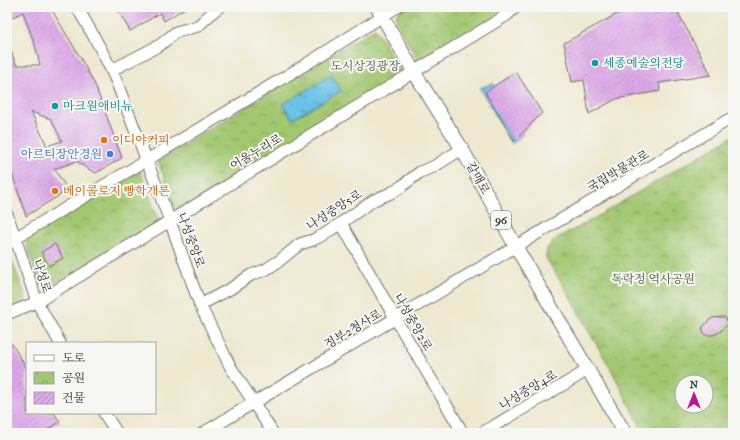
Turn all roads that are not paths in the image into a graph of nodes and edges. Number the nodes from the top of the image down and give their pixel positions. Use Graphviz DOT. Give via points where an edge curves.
graph roads {
  1 [pos="77,7"];
  2 [pos="220,7"];
  3 [pos="397,7"];
  4 [pos="516,7"];
  5 [pos="380,11"];
  6 [pos="112,70"];
  7 [pos="414,72"];
  8 [pos="733,117"];
  9 [pos="462,149"];
  10 [pos="147,160"];
  11 [pos="7,214"];
  12 [pos="170,221"];
  13 [pos="341,223"];
  14 [pos="11,241"];
  15 [pos="516,247"];
  16 [pos="36,302"];
  17 [pos="200,305"];
  18 [pos="7,314"];
  19 [pos="395,318"];
  20 [pos="59,342"];
  21 [pos="588,370"];
  22 [pos="253,404"];
  23 [pos="105,414"];
  24 [pos="117,433"];
  25 [pos="203,433"];
  26 [pos="273,433"];
  27 [pos="463,433"];
  28 [pos="482,433"];
  29 [pos="625,433"];
  1 -- 6 [label="street, 나성중앙로"];
  2 -- 6 [label="street" via="198,26 176,32 160,44"];
  3 -- 5 [label="street"];
  4 -- 7 [label="street, 어울누리로"];
  5 -- 7 [label="main road, 갈매로 / 96"];
  5 -- 10 [label="street" via="313,60"];
  6 -- 10 [label="street, 나성중앙로"];
  7 -- 9 [label="main road, 갈매로 / 96"];
  7 -- 12 [label="street, 어울누리로"];
  8 -- 15 [label="street, 국립박물관로"];
  9 -- 13 [label="street, 나성중앙5로" via="420,172 391,193 374,200"];
  9 -- 15 [label="main road, 갈매로 / 96"];
  10 -- 12 [label="street, 나성중앙로"];
  10 -- 14 [label="street"];
  11 -- 14 [label="street, 나성로"];
  12 -- 16 [label="street, 어울누리로"];
  12 -- 17 [label="street, 나성중앙로"];
  13 -- 17 [label="street, 나성중앙5로" via="325,234 300,244 265,270 251,275"];
  13 -- 19 [label="street, 나성중앙2로"];
  14 -- 16 [label="street, 나성로"];
  15 -- 19 [label="street, 정부2청사로"];
  15 -- 21 [label="main road, 갈매로 / 96"];
  16 -- 18 [label="street, 어울누리로"];
  16 -- 20 [label="street, 나성로"];
  17 -- 22 [label="street, 나성중앙로" via="230,366"];
  19 -- 22 [label="street, 정부2청사로"];
  19 -- 27 [label="street, 나성중앙2로"];
  21 -- 28 [label="street, 나성중앙4로"];
  21 -- 29 [label="main road, 갈매로 / 96"];
  22 -- 25 [label="street, 정부2청사로"];
  22 -- 26 [label="street, 나성중앙로"];
  23 -- 24 [label="street"];
}
